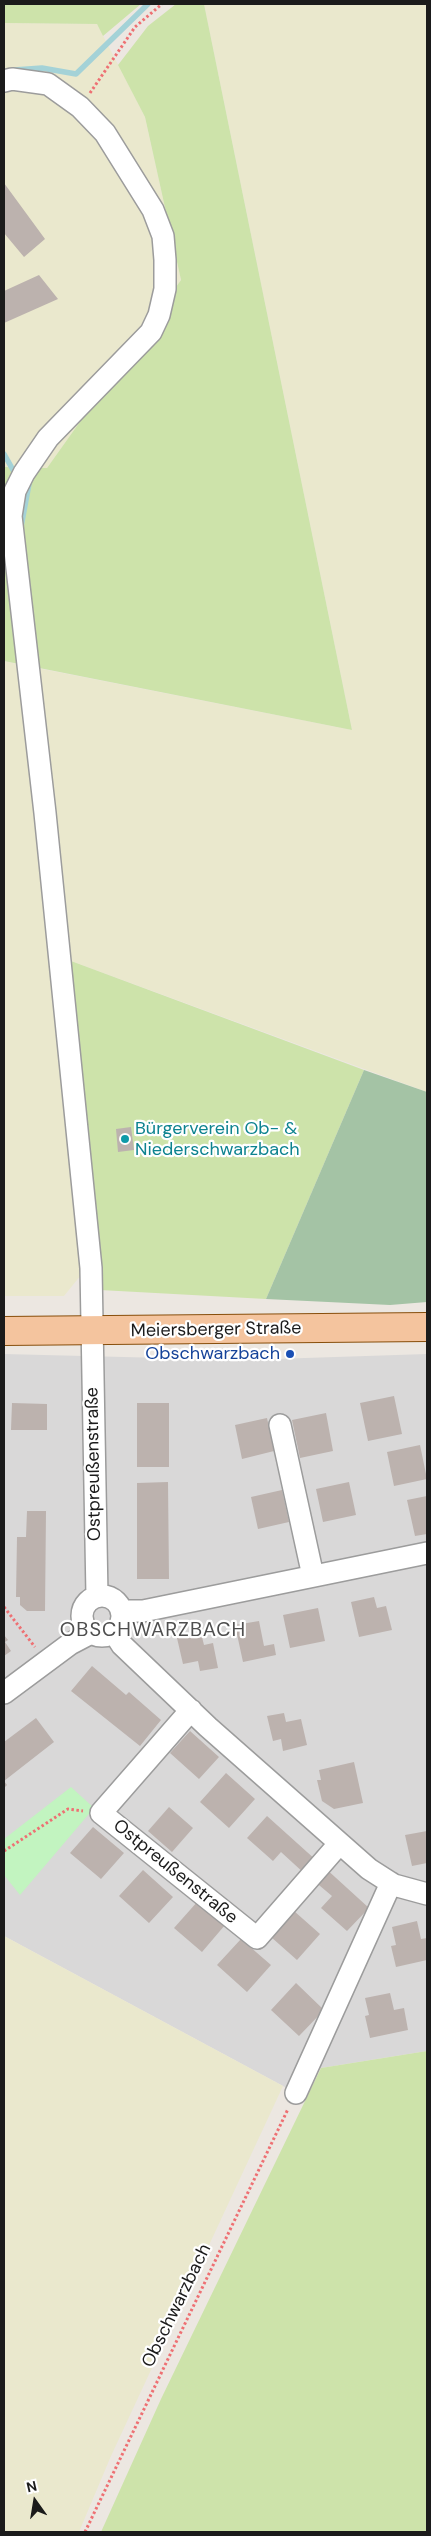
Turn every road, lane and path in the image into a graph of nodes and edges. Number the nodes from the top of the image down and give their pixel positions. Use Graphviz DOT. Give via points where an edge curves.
graph roads {
  1 [pos="162,4"];
  2 [pos="4,81"];
  3 [pos="80,108"];
  4 [pos="427,1327"];
  5 [pos="4,1331"];
  6 [pos="91,1332"];
  7 [pos="280,1425"];
  8 [pos="427,1553"];
  9 [pos="314,1576"];
  10 [pos="97,1596"];
  11 [pos="4,1607"];
  12 [pos="121,1611"];
  13 [pos="113,1631"];
  14 [pos="91,1633"];
  15 [pos="46,1662"];
  16 [pos="4,1694"];
  17 [pos="191,1710"];
  18 [pos="101,1814"];
  19 [pos="340,1844"];
  20 [pos="4,1851"];
  21 [pos="391,1883"];
  22 [pos="427,1894"];
  23 [pos="296,2093"];
  24 [pos="85,2532"];
  1 -- 3 [label="path" via="135,27"];
  2 -- 3 [label="street, Ostpreußenstraße" via="12,79 48,84"];
  3 -- 6 [label="street, Ostpreußenstraße" via="104,133 143,193 163,236 165,260 165,289 151,332 48,438 15,491 11,516 79,1144 91,1268"];
  4 -- 6 [label="main road, Meiersberger Straße"];
  5 -- 6 [label="main road, Meiersberger Straße"];
  6 -- 10 [label="street, Ostpreußenstraße"];
  7 -- 9 [label="street"];
  8 -- 9 [label="street"];
  9 -- 12 [label="street" via="142,1611"];
  10 -- 12 [label="street" via="112,1599"];
  10 -- 14 [label="street" via="84,1605 82,1613 82,1620"];
  11 -- 15 [label="path"];
  12 -- 13 [label="street" via="121,1619"];
  13 -- 14 [label="street" via="106,1635"];
  13 -- 17 [label="street" via="122,1645"];
  14 -- 15 [label="street"];
  15 -- 16 [label="street"];
  17 -- 18 [label="street, Ostpreußenstraße"];
  17 -- 19 [label="street"];
  18 -- 19 [label="street, Ostpreußenstraße" via="257,1938"];
  18 -- 20 [label="path" via="68,1809"];
  19 -- 21 [label="street" via="369,1870"];
  21 -- 22 [label="street"];
  21 -- 23 [label="street"];
  23 -- 24 [label="path, Obschwarzbach"];
}
